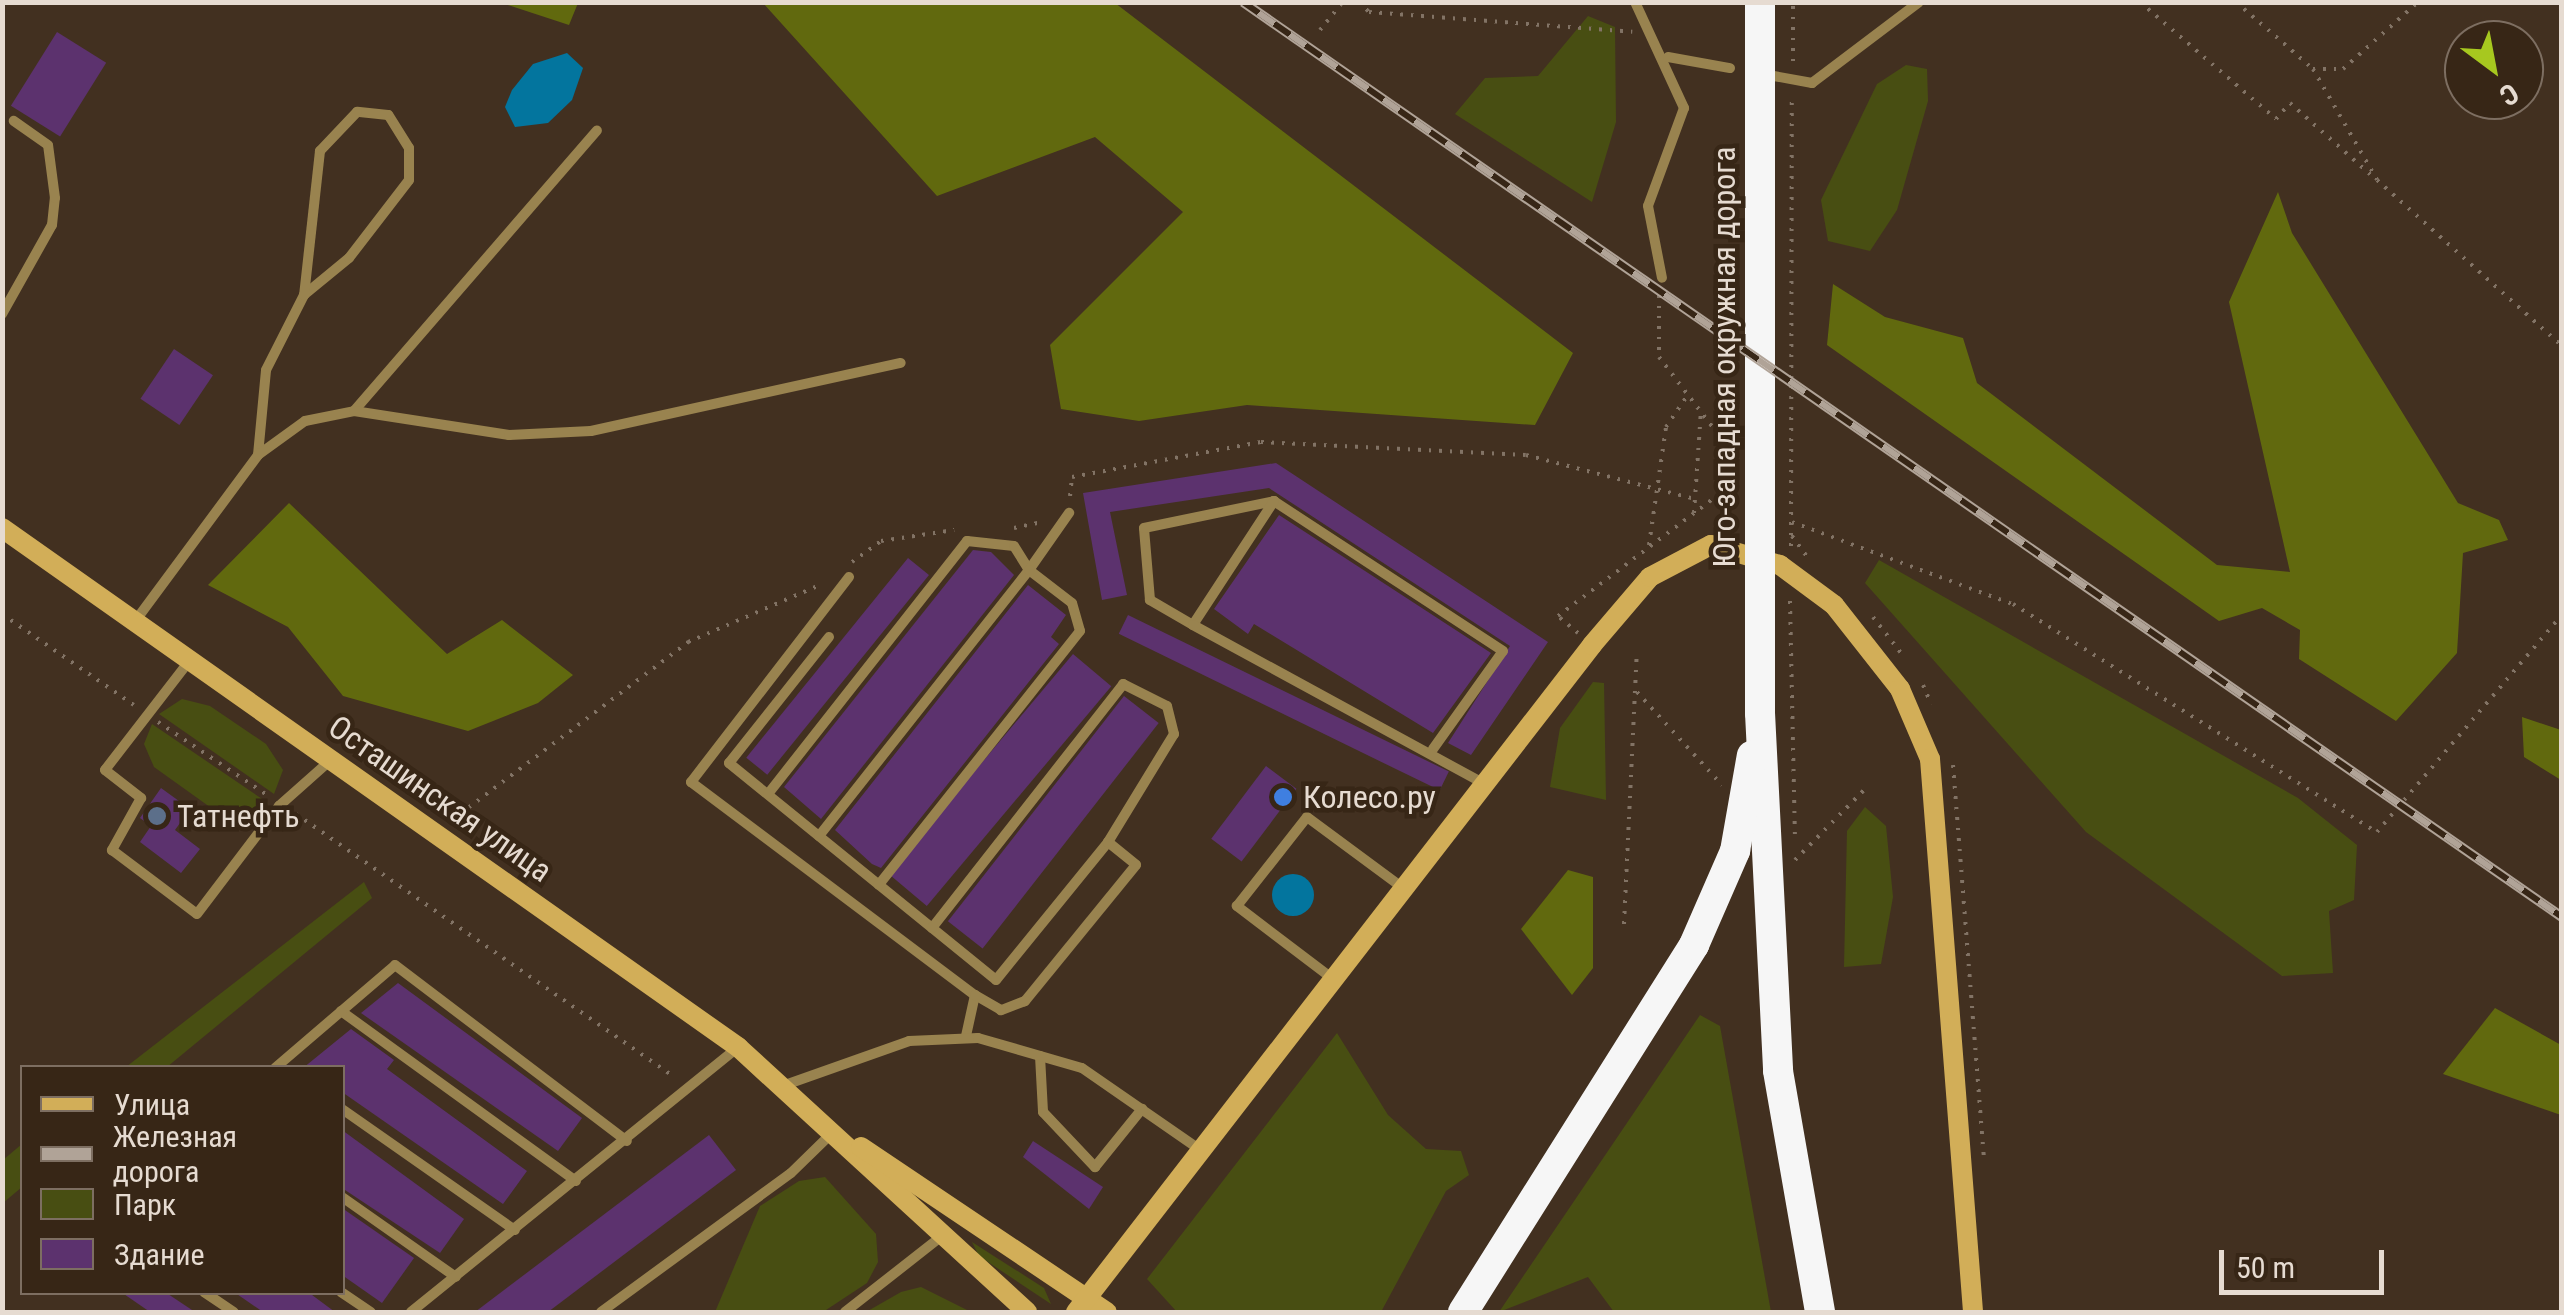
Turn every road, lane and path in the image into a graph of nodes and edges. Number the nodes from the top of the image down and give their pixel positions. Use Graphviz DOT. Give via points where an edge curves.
graph roads {
  1 [pos="1343,2"];
  2 [pos="1359,2"];
  3 [pos="1635,2"];
  4 [pos="1760,2"];
  5 [pos="1793,2"];
  6 [pos="1919,2"];
  7 [pos="2140,2"];
  8 [pos="2236,2"];
  9 [pos="2418,2"];
  10 [pos="1320,30"];
  11 [pos="1668,57"];
  12 [pos="1730,68"];
  13 [pos="2313,69"];
  14 [pos="1753,72"];
  15 [pos="14,121"];
  16 [pos="597,130"];
  17 [pos="2376,180"];
  18 [pos="1662,278"];
  19 [pos="304,295"];
  20 [pos="1658,302"];
  21 [pos="2,314"];
  22 [pos="2562,346"];
  23 [pos="901,363"];
  24 [pos="1690,394"];
  25 [pos="1701,410"];
  26 [pos="354,411"];
  27 [pos="1728,448"];
  28 [pos="258,455"];
  29 [pos="1274,501"];
  30 [pos="1069,513"];
  31 [pos="1694,514"];
  32 [pos="1778,517"];
  33 [pos="2,528"];
  34 [pos="1648,548"];
  35 [pos="1790,556"];
  36 [pos="1029,570"];
  37 [pos="850,577"];
  38 [pos="1790,595"];
  39 [pos="2,614"];
  40 [pos="2562,614"];
  41 [pos="136,620"];
  42 [pos="1193,625"];
  43 [pos="829,638"];
  44 [pos="1638,653"];
  45 [pos="190,659"];
  46 [pos="1636,690"];
  47 [pos="1760,712"];
  48 [pos="148,715"];
  49 [pos="1432,750"];
  50 [pos="332,759"];
  51 [pos="1483,783"];
  52 [pos="1864,790"];
  53 [pos="768,794"];
  54 [pos="1732,796"];
  55 [pos="282,804"];
  56 [pos="819,836"];
  57 [pos="1108,842"];
  58 [pos="1795,860"];
  59 [pos="1795,877"];
  60 [pos="879,885"];
  61 [pos="1403,888"];
  62 [pos="1624,924"];
  63 [pos="932,928"];
  64 [pos="1334,979"];
  65 [pos="975,995"];
  66 [pos="341,1011"];
  67 [pos="966,1036"];
  68 [pos="738,1047"];
  69 [pos="1040,1056"];
  70 [pos="280,1065"];
  71 [pos="785,1086"];
  72 [pos="691,1089"];
  73 [pos="1142,1110"];
  74 [pos="345,1111"];
  75 [pos="834,1130"];
  76 [pos="627,1141"];
  77 [pos="1203,1151"];
  78 [pos="576,1181"];
  79 [pos="345,1198"];
  80 [pos="961,1211"];
  81 [pos="514,1230"];
  82 [pos="938,1239"];
  83 [pos="456,1277"];
  84 [pos="208,1295"];
  85 [pos="345,1295"];
  86 [pos="1081,1307"];
  87 [pos="1462,1310"];
  88 [pos="234,1312"];
  89 [pos="370,1312"];
  90 [pos="411,1312"];
  91 [pos="601,1312"];
  92 [pos="845,1312"];
  93 [pos="1028,1312"];
  94 [pos="1106,1312"];
  95 [pos="1565,1312"];
  96 [pos="1582,1312"];
  97 [pos="1820,1312"];
  98 [pos="1973,1312"];
  1 -- 10 [label="path"];
  2 -- 11 [label="path" via="1369,12 1620,28 1649,38"];
  3 -- 11 [label="lane"];
  4 -- 47 [label="highway, Юго-западная окружная дорога"];
  5 -- 35 [label="path"];
  6 -- 14 [label="lane" via="1812,83"];
  7 -- 17 [label="path" via="2276,119 2290,103"];
  8 -- 13 [label="path"];
  9 -- 13 [label="path" via="2344,69"];
  11 -- 12 [label="lane"];
  11 -- 18 [label="lane" via="1684,108 1648,206"];
  13 -- 17 [label="path"];
  15 -- 21 [label="lane" via="48,146 55,198 52,225"];
  16 -- 26 [label="lane"];
  17 -- 22 [label="path"];
  19 -- 19 [label="lane" via="349,258 410,180 408,148 388,115 358,112 320,151"];
  19 -- 28 [label="lane" via="266,370"];
  20 -- 24 [label="path" via="1660,357"];
  23 -- 26 [label="lane" via="591,431 508,436"];
  24 -- 25 [label="path"];
  24 -- 34 [label="path" via="1666,426"];
  25 -- 27 [label="path"];
  25 -- 31 [label="path"];
  26 -- 28 [label="lane" via="306,421"];
  28 -- 41 [label="lane"];
  29 -- 42 [label="lane"];
  29 -- 42 [label="lane" via="1144,528 1150,600"];
  29 -- 49 [label="lane" via="1503,651"];
  30 -- 36 [label="lane"];
  32 -- 40 [label="path" via="2013,604 2377,832"];
  33 -- 41 [label="street, Осташинская улица"];
  36 -- 53 [label="lane" via="1014,546 967,541"];
  36 -- 56 [label="lane"];
  36 -- 60 [label="lane" via="1072,603 1080,631"];
  37 -- 65 [label="lane" via="691,782"];
  38 -- 58 [label="path"];
  39 -- 48 [label="path"];
  41 -- 45 [label="street, Осташинская улица"];
  42 -- 49 [label="lane"];
  43 -- 53 [label="lane" via="728,762"];
  44 -- 46 [label="path"];
  45 -- 48 [label="lane"];
  45 -- 50 [label="street, Осташинская улица"];
  46 -- 54 [label="path"];
  46 -- 62 [label="path"];
  47 -- 87 [label="highway" via="1734,851 1707,918"];
  47 -- 97 [label="highway" via="1778,1071"];
  48 -- 55 [label="path"];
  48 -- 55 [label="lane" via="105,770 141,798 112,850 197,914"];
  49 -- 51 [label="lane"];
  50 -- 55 [label="lane"];
  50 -- 68 [label="street, Осташинская улица"];
  51 -- 61 [label="street"];
  51 -- 98 [label="street" via="1592,645 1669,562 1730,546 1780,565 1834,605 1900,689 1939,800"];
  52 -- 58 [label="path"];
  53 -- 56 [label="lane"];
  55 -- 72 [label="path"];
  56 -- 60 [label="lane"];
  57 -- 63 [label="lane" via="996,980"];
  57 -- 63 [label="lane" via="1174,734 1167,706 1123,684"];
  57 -- 65 [label="lane" via="1136,865 1026,1001 1001,1010"];
  58 -- 59 [label="path"];
  60 -- 63 [label="lane"];
  61 -- 64 [label="street"];
  61 -- 64 [label="lane" via="1307,817 1237,906"];
  64 -- 77 [label="street"];
  65 -- 67 [label="lane"];
  66 -- 70 [label="lane"];
  66 -- 76 [label="lane" via="395,965"];
  66 -- 78 [label="lane"];
  67 -- 69 [label="lane"];
  67 -- 71 [label="lane" via="909,1041"];
  68 -- 71 [label="street, Осташинская улица"];
  68 -- 72 [label="lane"];
  69 -- 73 [label="lane" via="1082,1068"];
  69 -- 73 [label="lane" via="1043,1112 1095,1166"];
  71 -- 75 [label="street, Осташинская улица"];
  72 -- 76 [label="lane"];
  73 -- 77 [label="lane"];
  74 -- 81 [label="lane"];
  75 -- 80 [label="street, Осташинская улица"];
  75 -- 82 [label="street, Осташинская улица"];
  75 -- 91 [label="lane" via="791,1173"];
  76 -- 78 [label="lane"];
  77 -- 86 [label="street"];
  78 -- 81 [label="lane"];
  79 -- 83 [label="lane"];
  80 -- 82 [label="street"];
  80 -- 86 [label="street, Осташинская улица"];
  81 -- 83 [label="lane"];
  82 -- 92 [label="lane"];
  82 -- 93 [label="street, Осташинская улица"];
  83 -- 90 [label="lane"];
  84 -- 88 [label="lane"];
  85 -- 89 [label="lane"];
  86 -- 94 [label="street, Осташинская улица"];
  95 -- 96 [label="path"];
}
